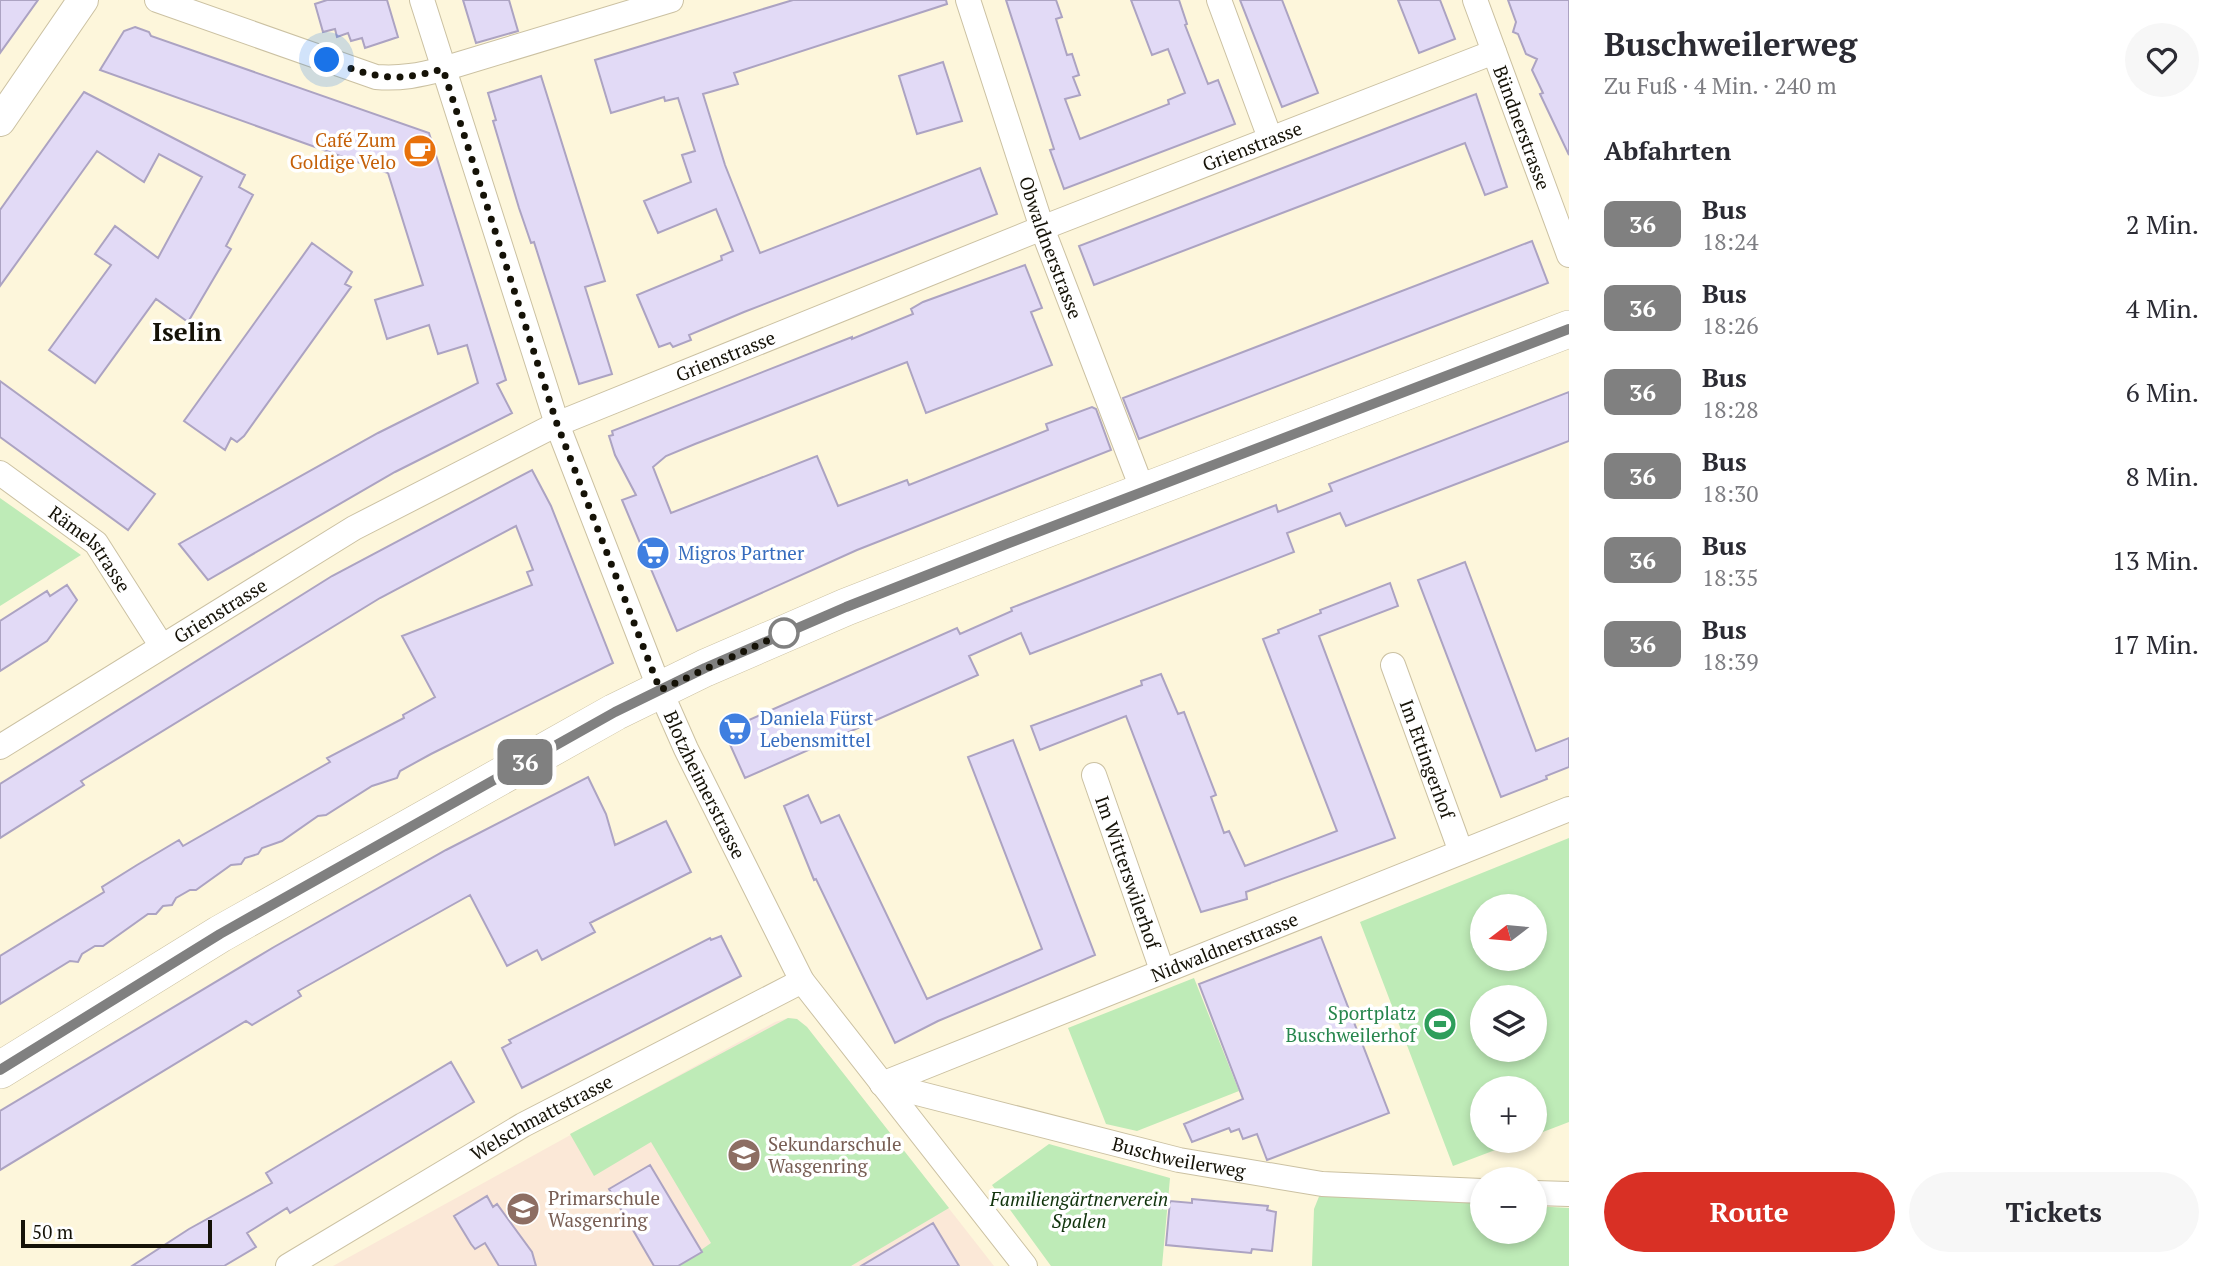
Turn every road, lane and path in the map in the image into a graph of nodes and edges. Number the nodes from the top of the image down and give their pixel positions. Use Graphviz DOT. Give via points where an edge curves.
graph roads {
  1 [pos="83,0"];
  2 [pos="157,0"];
  3 [pos="422,0"];
  4 [pos="671,0"];
  5 [pos="968,0"];
  6 [pos="1219,0"];
  7 [pos="1475,0"];
  8 [pos="1494,52"];
  9 [pos="443,69"];
  10 [pos="0,121"];
  11 [pos="1270,138"];
  12 [pos="1042,228"];
  13 [pos="1569,255"];
  14 [pos="1569,329"];
  15 [pos="557,424"];
  16 [pos="0,473"];
  17 [pos="1143,491"];
  18 [pos="161,645"];
  19 [pos="1393,664"];
  20 [pos="660,690"];
  21 [pos="0,747"];
  22 [pos="1094,775"];
  23 [pos="1569,809"];
  24 [pos="1461,852"];
  25 [pos="1162,970"];
  26 [pos="802,981"];
  27 [pos="0,1070"];
  28 [pos="882,1084"];
  29 [pos="1470,1190"];
  30 [pos="1547,1193"];
  31 [pos="1569,1194"];
  32 [pos="288,1266"];
  33 [pos="1025,1266"];
  1 -- 10 [label="street"];
  2 -- 9 [label="street" via="376,77 408,78"];
  3 -- 9 [label="street, Blotzheimerstrasse"];
  4 -- 9 [label="street"];
  5 -- 12 [label="street, Obwaldnerstrasse"];
  6 -- 11 [label="street"];
  7 -- 8 [label="street, Bündnerstrasse"];
  8 -- 11 [label="street, Grienstrasse"];
  8 -- 13 [label="street, Bündnerstrasse"];
  9 -- 15 [label="street, Blotzheimerstrasse"];
  11 -- 12 [label="street, Grienstrasse"];
  12 -- 15 [label="street, Grienstrasse"];
  12 -- 17 [label="street, Obwaldnerstrasse"];
  14 -- 17 [label="main road"];
  15 -- 18 [label="street, Grienstrasse" via="354,528"];
  15 -- 20 [label="street, Blotzheimerstrasse"];
  16 -- 18 [label="street, Rämelstrasse" via="96,543"];
  17 -- 20 [label="main road" via="846,607"];
  18 -- 21 [label="street, Grienstrasse"];
  19 -- 24 [label="street, Im Ettingerhof"];
  20 -- 26 [label="street, Blotzheimerstrasse"];
  20 -- 27 [label="main road" via="220,934"];
  22 -- 25 [label="street, Im Witterswilerhof"];
  23 -- 24 [label="street, Nidwaldnerstrasse"];
  24 -- 25 [label="street, Nidwaldnerstrasse"];
  25 -- 28 [label="street, Nidwaldnerstrasse"];
  26 -- 28 [label="street, Blotzheimerstrasse"];
  26 -- 32 [label="street, Welschmattstrasse" via="523,1125"];
  28 -- 29 [label="street, Buschweilerweg" via="1179,1160 1322,1184"];
  28 -- 33 [label="street, Blotzheimerstrasse"];
  30 -- 31 [label="street"];
}
